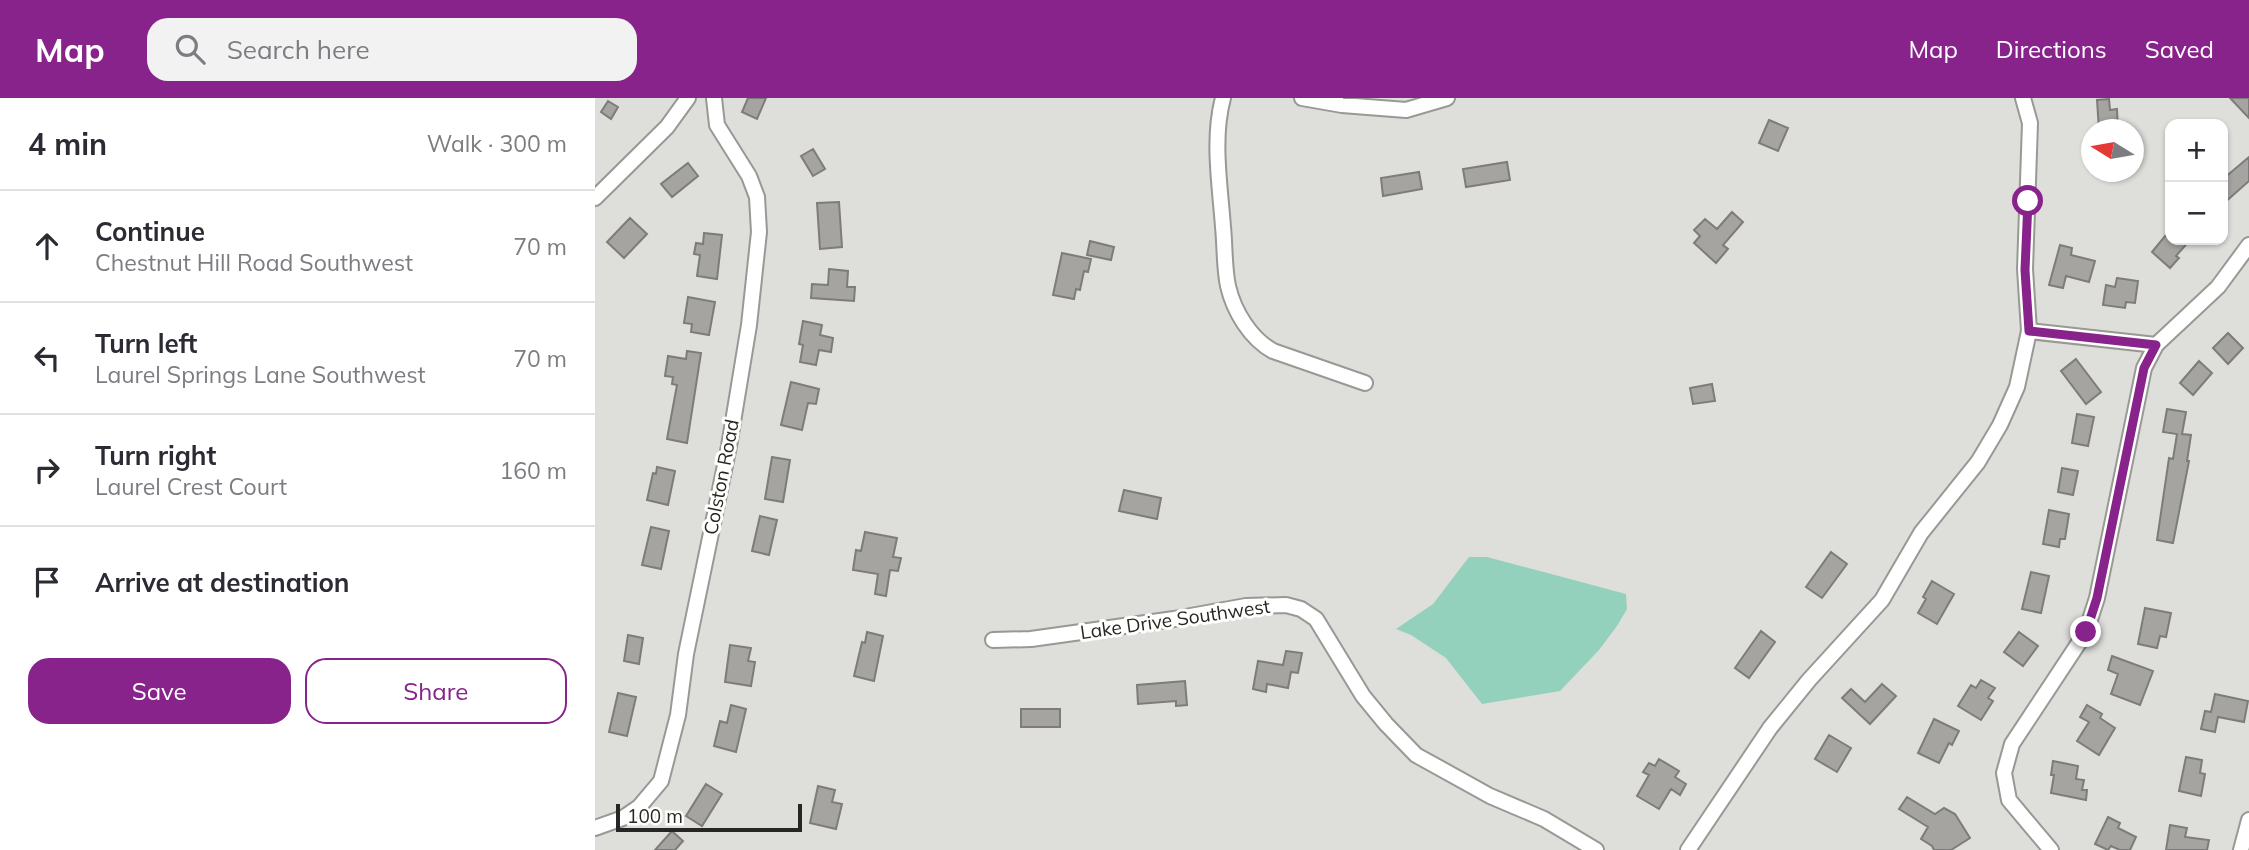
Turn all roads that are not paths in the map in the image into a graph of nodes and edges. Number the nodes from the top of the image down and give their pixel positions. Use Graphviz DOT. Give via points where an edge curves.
graph roads {
  1 [pos="688,98"];
  2 [pos="713,98"];
  3 [pos="1223,98"];
  4 [pos="1302,98"];
  5 [pos="1447,98"];
  6 [pos="2024,98"];
  7 [pos="1341,102"];
  8 [pos="595,198"];
  9 [pos="2249,245"];
  10 [pos="2029,331"];
  11 [pos="2156,345"];
  12 [pos="1366,383"];
  13 [pos="993,640"];
  14 [pos="2249,820"];
  15 [pos="595,828"];
  16 [pos="1596,850"];
  17 [pos="1688,850"];
  18 [pos="2051,850"];
  19 [pos="2241,850"];
  1 -- 8 [label="street" via="667,127"];
  2 -- 15 [label="street, Colston Road" via="717,125 757,197 759,232 749,325 685,654 678,715 661,781 639,807"];
  3 -- 12 [label="street" via="1217,118 1219,176 1228,287 1238,312 1260,344"];
  4 -- 7 [label="street"];
  5 -- 7 [label="street" via="1406,110"];
  6 -- 10 [label="street" via="2030,123 2025,270"];
  9 -- 11 [label="street" via="2218,287"];
  10 -- 11 [label="street"];
  10 -- 17 [label="street" via="2017,387 1978,462 1921,534 1882,600 1770,728"];
  11 -- 18 [label="street" via="2144,368 2086,632 2012,744 2004,773 2009,800"];
  13 -- 16 [label="street, Lake Drive Southwest" via="1031,639 1246,607 1301,609 1316,619 1363,696 1416,755"];
  14 -- 19 [label="street"];
}
